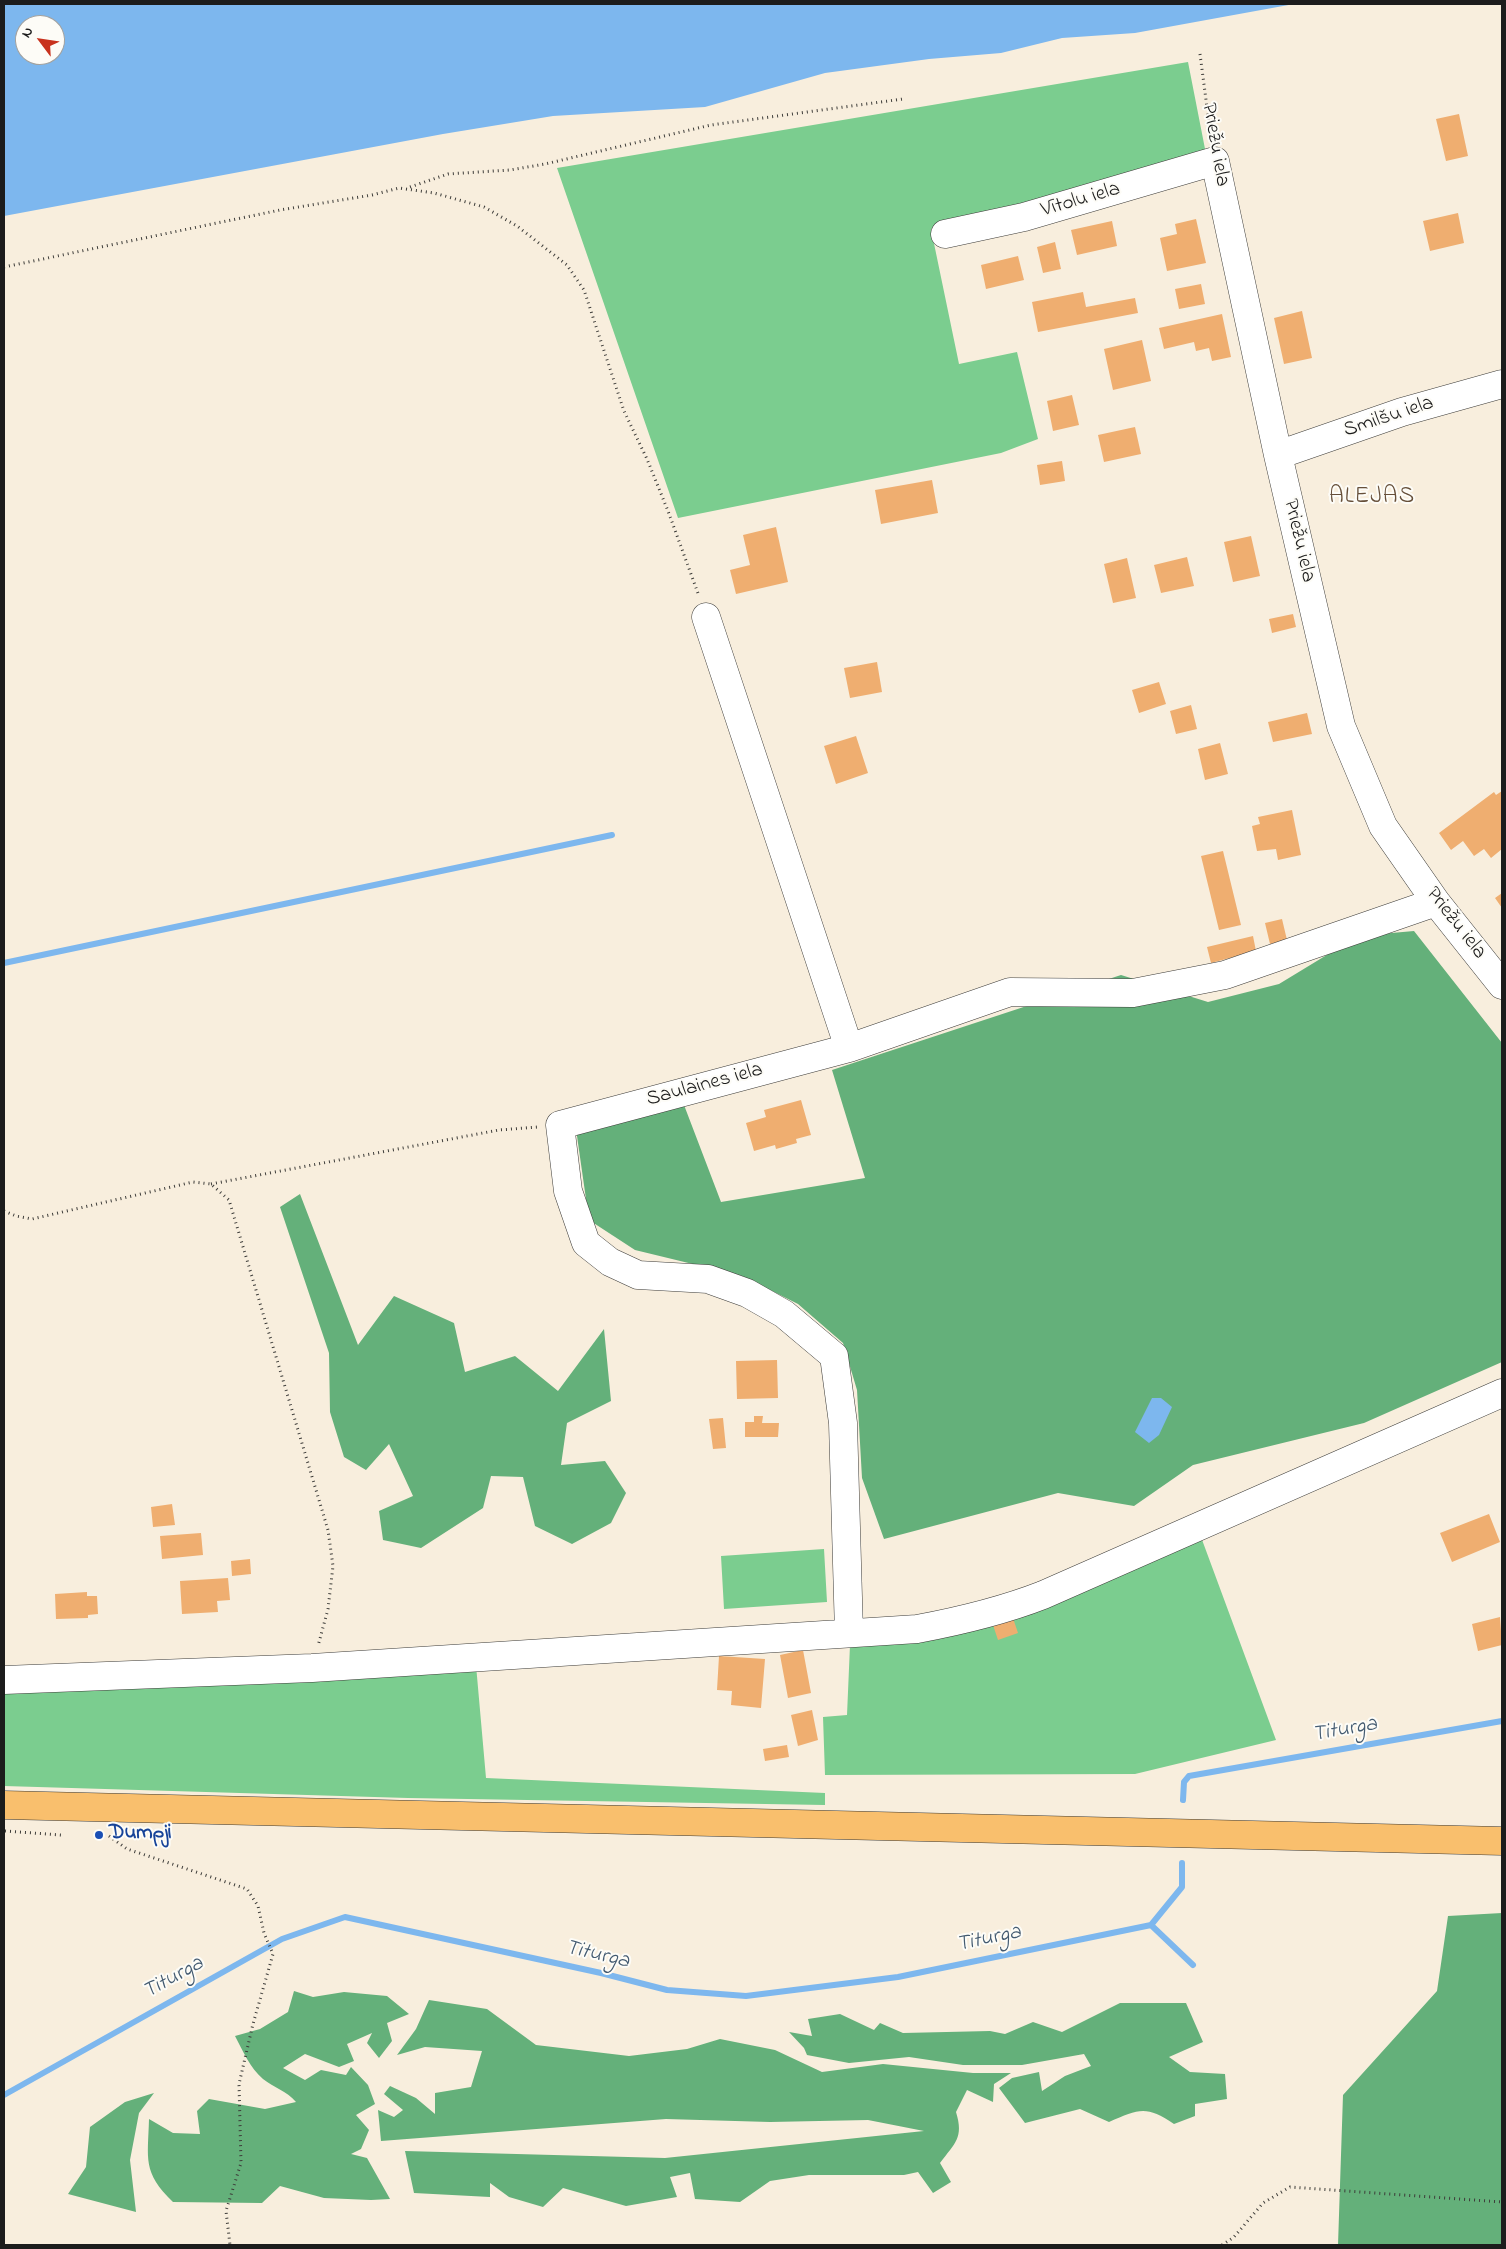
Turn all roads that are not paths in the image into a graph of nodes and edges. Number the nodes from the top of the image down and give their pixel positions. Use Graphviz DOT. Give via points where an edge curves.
graph roads {
  1 [pos="1215,161"];
  2 [pos="945,234"];
  3 [pos="1502,384"];
  4 [pos="1278,455"];
  5 [pos="706,617"];
  6 [pos="1436,902"];
  7 [pos="1502,985"];
  8 [pos="849,1048"];
  9 [pos="1502,1393"];
  10 [pos="849,1633"];
  11 [pos="4,1680"];
  12 [pos="4,1805"];
  13 [pos="1502,1841"];
  1 -- 2 [label="street, Vītolu iela" via="1024,218"];
  1 -- 4 [label="street, Priežu iela"];
  3 -- 4 [label="street, Smilšu iela" via="1402,412"];
  4 -- 6 [label="street, Priežu iela" via="1341,726 1384,826"];
  5 -- 8 [label="street"];
  6 -- 7 [label="street, Priežu iela"];
  6 -- 8 [label="street, Saulaines iela" via="1225,975 1133,993 1010,992"];
  8 -- 10 [label="street, Saulaines iela" via="560,1125 568,1191 586,1243 610,1262 638,1274 708,1279 746,1292 784,1314 834,1356 843,1423"];
  9 -- 10 [label="street" via="1019,1604 917,1629"];
  10 -- 11 [label="street" via="312,1668"];
  12 -- 13 [label="main road"];
}
